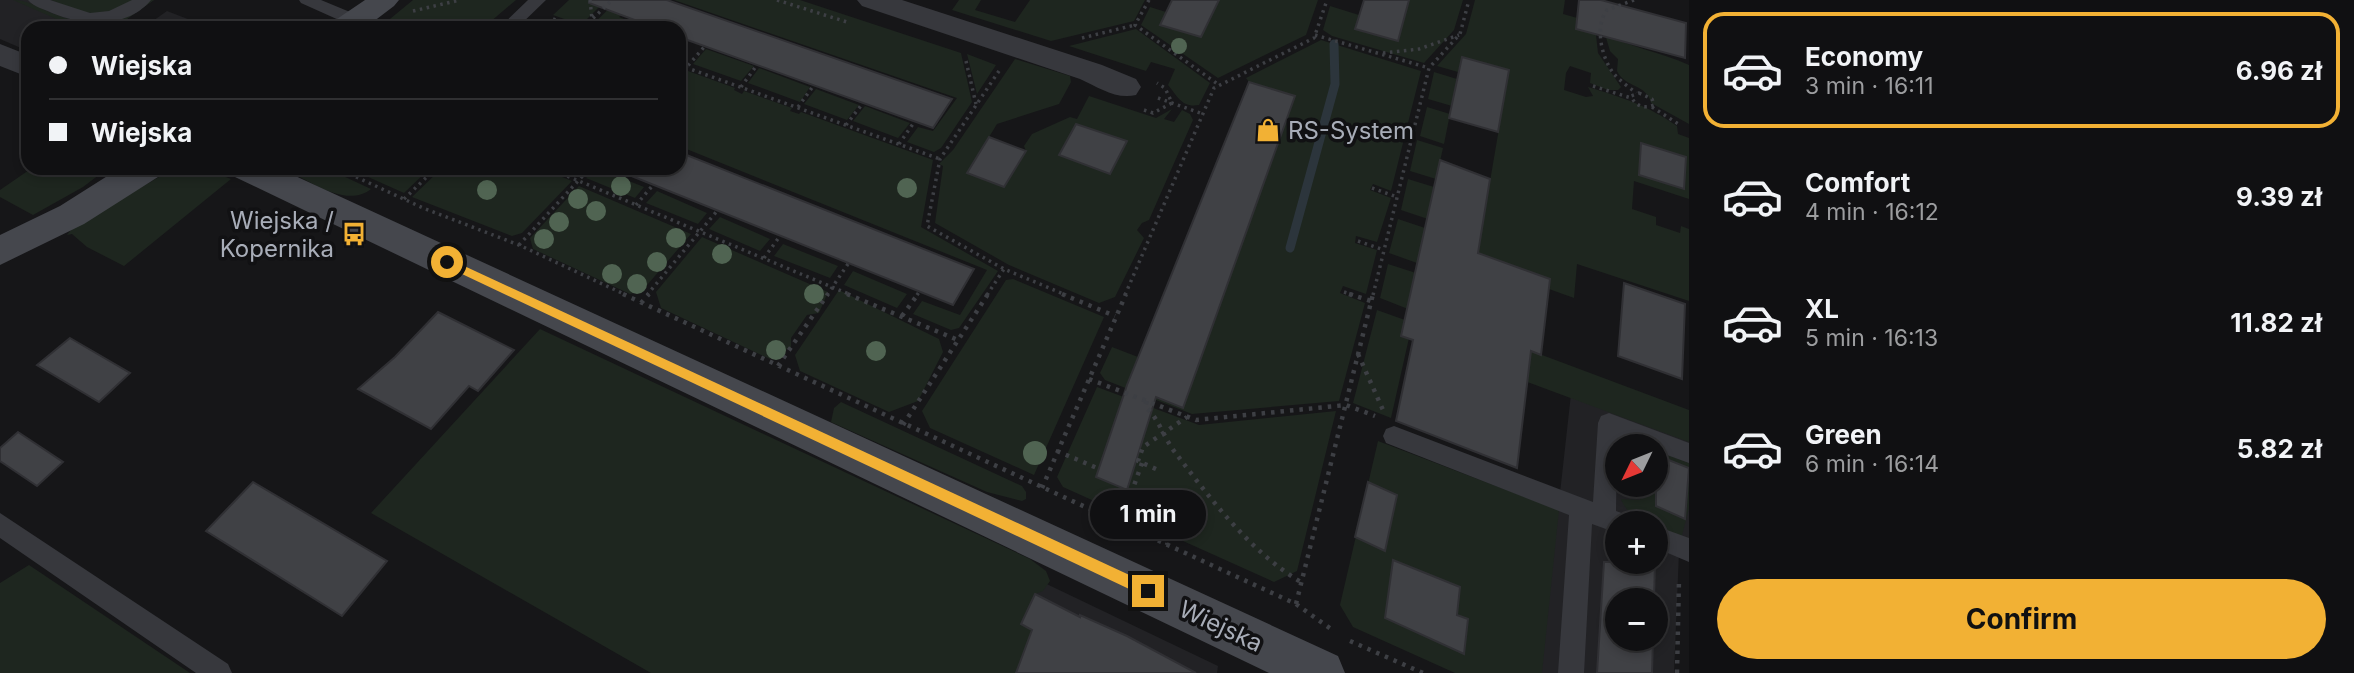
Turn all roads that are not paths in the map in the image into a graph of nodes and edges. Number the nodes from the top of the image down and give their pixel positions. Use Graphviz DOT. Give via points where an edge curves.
graph roads {
  1 [pos="36,0"];
  2 [pos="143,0"];
  3 [pos="307,0"];
  4 [pos="538,0"];
  5 [pos="872,0"];
  6 [pos="396,6"];
  7 [pos="346,21"];
  8 [pos="358,21"];
  9 [pos="515,21"];
  10 [pos="0,54"];
  11 [pos="21,64"];
  12 [pos="1125,87"];
  13 [pos="135,175"];
  14 [pos="262,175"];
  15 [pos="0,251"];
  16 [pos="1391,428"];
  17 [pos="1689,453"];
  18 [pos="1601,516"];
  19 [pos="0,524"];
  20 [pos="1668,542"];
  21 [pos="1687,549"];
  22 [pos="219,673"];
  23 [pos="1321,673"];
  24 [pos="1571,673"];
  1 -- 2 [label="lane" via="87,20 119,14"];
  3 -- 7 [label="lane"];
  4 -- 9 [label="lane"];
  5 -- 12 [label="street"];
  6 -- 8 [label="street"];
  10 -- 11 [label="street"];
  13 -- 15 [label="street" via="72,215"];
  14 -- 23 [label="street, Wiejska"];
  16 -- 18 [label="lane"];
  17 -- 18 [label="lane" via="1609,423"];
  18 -- 24 [label="lane"];
  19 -- 22 [label="lane"];
  20 -- 21 [label="lane"];
}
